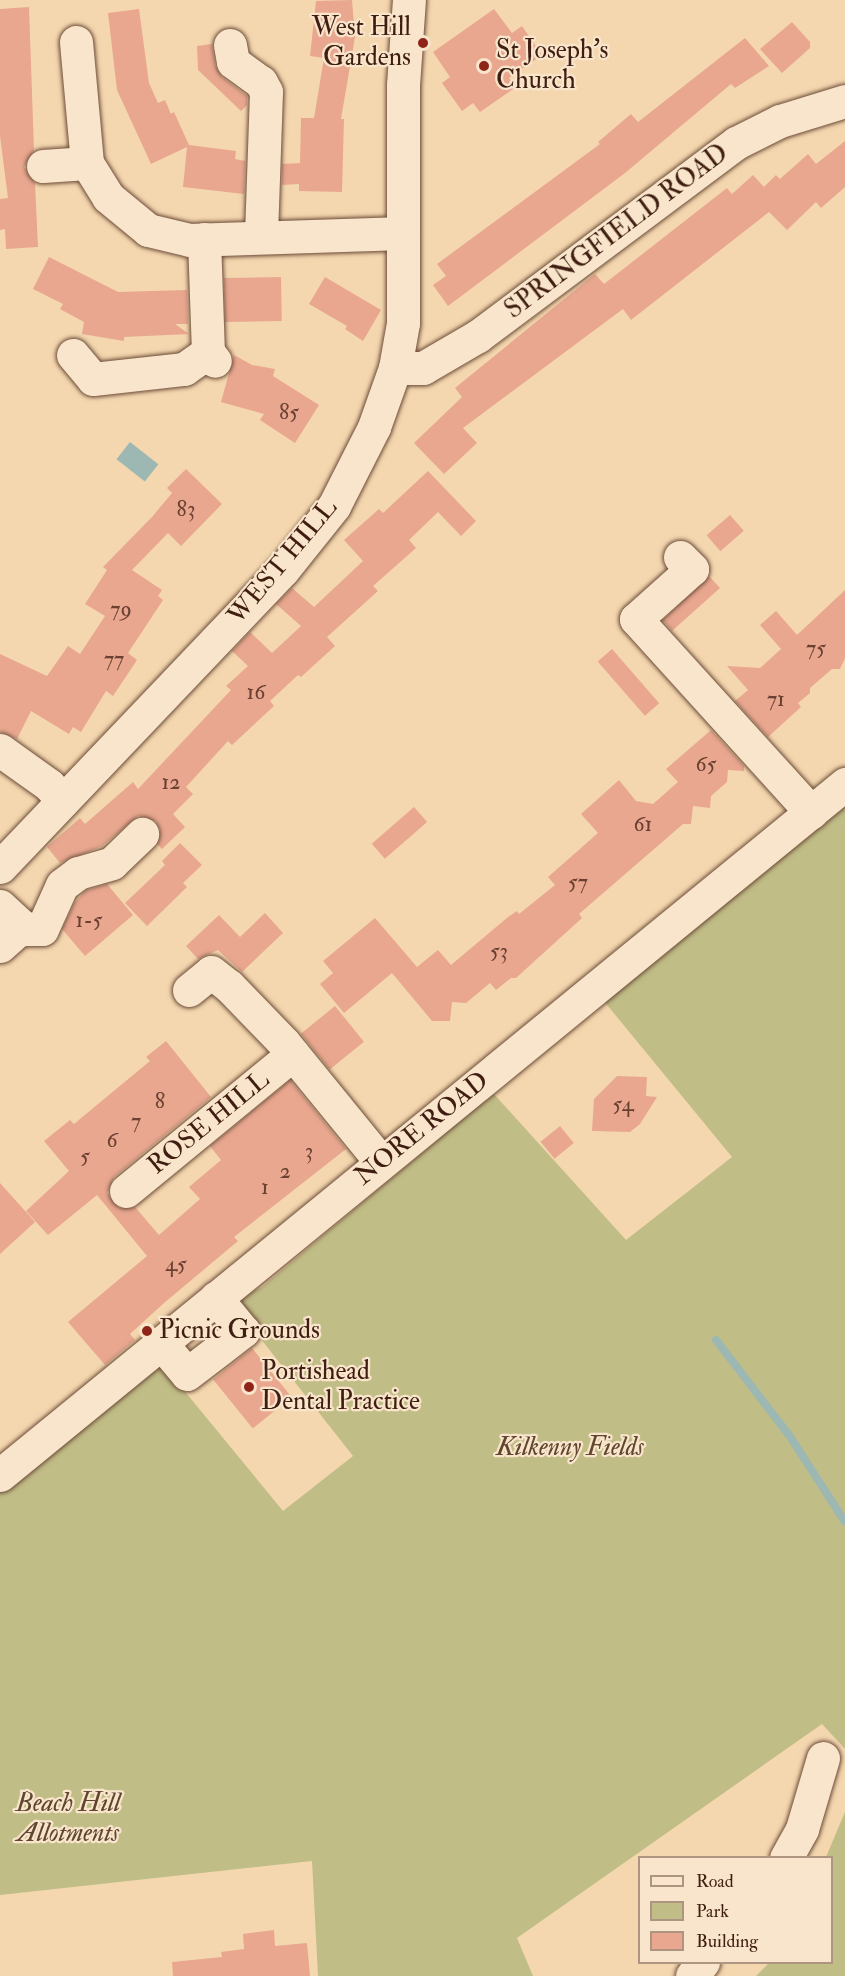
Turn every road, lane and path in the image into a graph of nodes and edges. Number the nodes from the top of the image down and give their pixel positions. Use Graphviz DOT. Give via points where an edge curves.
graph roads {
  1 [pos="409,0"];
  2 [pos="76,42"];
  3 [pos="230,45"];
  4 [pos="845,102"];
  5 [pos="87,163"];
  6 [pos="43,166"];
  7 [pos="403,233"];
  8 [pos="261,237"];
  9 [pos="204,239"];
  10 [pos="73,355"];
  11 [pos="395,368"];
  12 [pos="680,557"];
  13 [pos="0,750"];
  14 [pos="845,784"];
  15 [pos="63,801"];
  16 [pos="811,812"];
  17 [pos="142,834"];
  18 [pos="0,867"];
  19 [pos="7,926"];
  20 [pos="189,990"];
  21 [pos="293,1054"];
  22 [pos="381,1162"];
  23 [pos="126,1191"];
  24 [pos="0,1475"];
  25 [pos="823,1758"];
  26 [pos="787,1856"];
  27 [pos="701,1964"];
  28 [pos="692,1976"];
  1 -- 7 [label="street, WEST HILL" via="403,85"];
  2 -- 5 [label="street"];
  3 -- 8 [label="street" via="233,62 261,82 266,92"];
  4 -- 11 [label="street, SPRINGFIELD ROAD" via="780,121 736,143 478,336 423,369"];
  5 -- 6 [label="street"];
  5 -- 9 [label="street" via="108,197 140,225 162,235"];
  7 -- 8 [label="street"];
  7 -- 11 [label="street, WEST HILL" via="403,323"];
  8 -- 9 [label="street"];
  9 -- 10 [label="street" via="212,357 184,369 93,379"];
  11 -- 15 [label="street, WEST HILL" via="355,468 312,535"];
  12 -- 16 [label="street" via="692,569 636,619"];
  13 -- 15 [label="street" via="49,785"];
  14 -- 16 [label="street, NORE ROAD"];
  15 -- 18 [label="street, WEST HILL"];
  16 -- 22 [label="street, NORE ROAD"];
  17 -- 19 [label="street" via="112,863 78,873 62,885 42,929"];
  20 -- 21 [label="street, ROSE HILL" via="211,972 241,997"];
  21 -- 22 [label="street, ROSE HILL"];
  21 -- 23 [label="street, ROSE HILL"];
  22 -- 24 [label="street, NORE ROAD"];
  25 -- 26 [label="street" via="802,1829"];
  27 -- 28 [label="street"];
}
